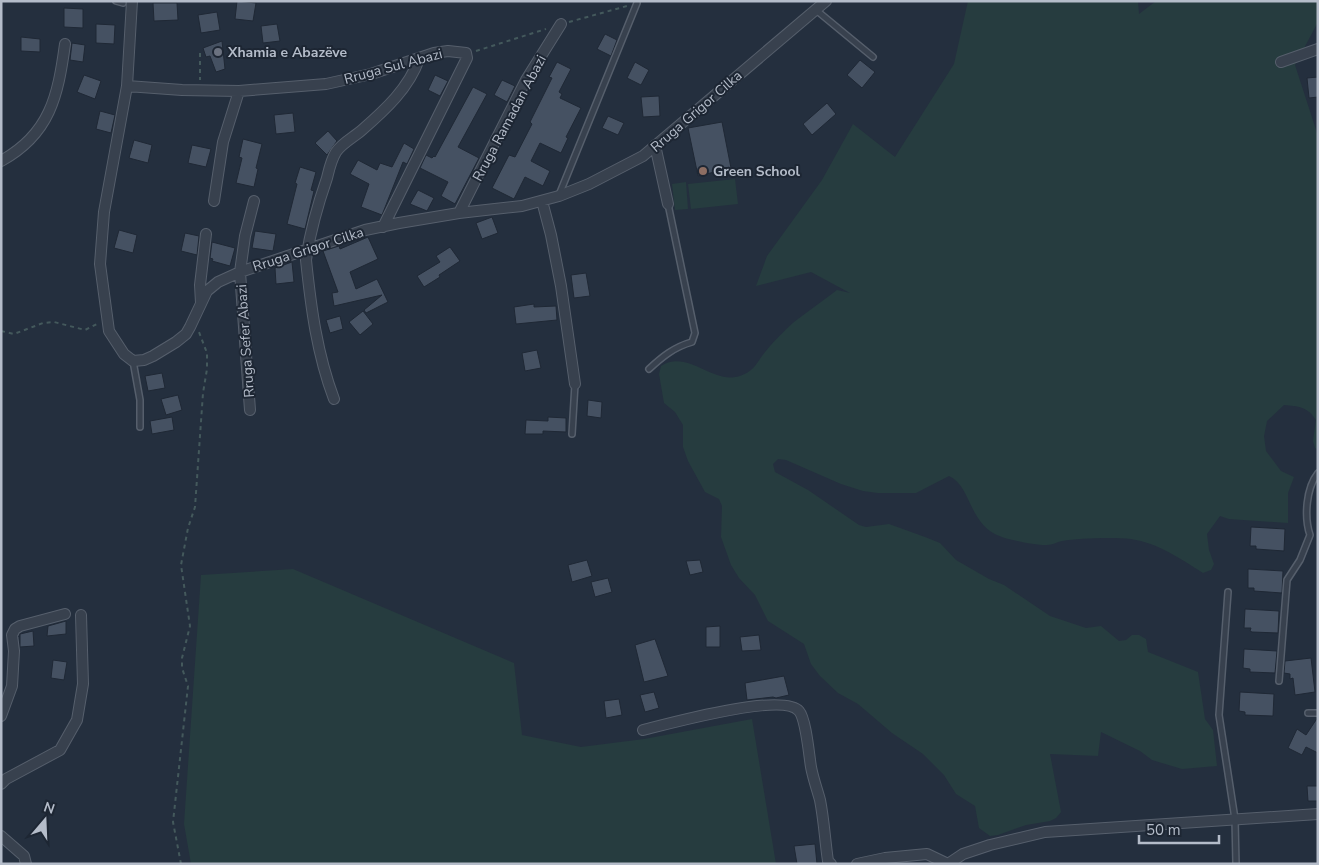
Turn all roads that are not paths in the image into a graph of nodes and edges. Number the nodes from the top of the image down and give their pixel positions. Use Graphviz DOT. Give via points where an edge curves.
graph roads {
  1 [pos="116,1"];
  2 [pos="826,1"];
  3 [pos="128,2"];
  4 [pos="637,3"];
  5 [pos="815,10"];
  6 [pos="561,24"];
  7 [pos="65,44"];
  8 [pos="1318,49"];
  9 [pos="873,57"];
  10 [pos="419,59"];
  11 [pos="1281,62"];
  12 [pos="127,86"];
  13 [pos="239,91"];
  14 [pos="655,145"];
  15 [pos="1,161"];
  16 [pos="559,196"];
  17 [pos="214,201"];
  18 [pos="254,201"];
  19 [pos="542,201"];
  20 [pos="668,204"];
  21 [pos="459,213"];
  22 [pos="383,227"];
  23 [pos="206,234"];
  24 [pos="307,249"];
  25 [pos="240,272"];
  26 [pos="202,304"];
  27 [pos="133,361"];
  28 [pos="648,369"];
  29 [pos="575,384"];
  30 [pos="334,399"];
  31 [pos="250,410"];
  32 [pos="140,427"];
  33 [pos="572,434"];
  34 [pos="1318,473"];
  35 [pos="1228,592"];
  36 [pos="65,614"];
  37 [pos="81,615"];
  38 [pos="1279,681"];
  39 [pos="1318,713"];
  40 [pos="1308,714"];
  41 [pos="1,716"];
  42 [pos="643,730"];
  43 [pos="1,784"];
  44 [pos="1318,814"];
  45 [pos="1235,819"];
  46 [pos="1,836"];
  47 [pos="26,864"];
  48 [pos="831,864"];
  49 [pos="857,864"];
  50 [pos="948,864"];
  51 [pos="1236,864"];
  1 -- 3 [label="lane"];
  2 -- 5 [label="street, Rruga Grigor Cilka"];
  3 -- 12 [label="street"];
  4 -- 16 [label="lane"];
  5 -- 9 [label="lane"];
  5 -- 14 [label="street, Rruga Grigor Cilka"];
  6 -- 21 [label="street, Rruga Ramadan Abazi" via="526,80"];
  7 -- 15 [label="street" via="54,104 26,144"];
  8 -- 11 [label="street"];
  10 -- 13 [label="street, Rruga Sul Abazi" via="326,84"];
  10 -- 22 [label="street, Rruga Sul Abazi" via="448,51 467,54"];
  10 -- 24 [label="street" via="406,85 382,112 335,153"];
  12 -- 13 [label="street, Rruga Sul Abazi"];
  12 -- 27 [label="street" via="104,212 100,264 109,331 124,354"];
  13 -- 17 [label="street" via="223,142"];
  14 -- 16 [label="street, Rruga Grigor Cilka" via="643,156"];
  14 -- 20 [label="street"];
  16 -- 19 [label="street, Rruga Grigor Cilka"];
  18 -- 25 [label="street, Rruga Sefer Abazi"];
  19 -- 21 [label="street, Rruga Grigor Cilka"];
  19 -- 29 [label="street" via="562,286"];
  20 -- 28 [label="lane" via="695,333 692,342 675,348"];
  21 -- 22 [label="street, Rruga Grigor Cilka"];
  22 -- 24 [label="street, Rruga Grigor Cilka"];
  23 -- 26 [label="street" via="200,285"];
  24 -- 25 [label="street, Rruga Grigor Cilka"];
  24 -- 30 [label="street" via="314,327"];
  25 -- 26 [label="street, Rruga Grigor Cilka" via="207,290"];
  25 -- 31 [label="street, Rruga Sefer Abazi"];
  26 -- 27 [label="street, Rruga Grigor Cilka" via="186,334 166,349 144,360"];
  27 -- 32 [label="lane" via="140,400"];
  29 -- 33 [label="lane"];
  34 -- 38 [label="lane" via="1308,495 1307,526 1310,535 1287,580"];
  35 -- 45 [label="lane" via="1219,716"];
  36 -- 41 [label="street" via="14,629 12,686"];
  37 -- 43 [label="street" via="83,684 77,720 60,750"];
  39 -- 40 [label="lane"];
  42 -- 48 [label="street" via="749,707 792,706 800,711"];
  44 -- 45 [label="street"];
  45 -- 50 [label="street" via="1045,832 990,845 963,854"];
  45 -- 51 [label="lane"];
  46 -- 47 [label="street" via="24,856"];
  49 -- 50 [label="street" via="927,854"];
}
